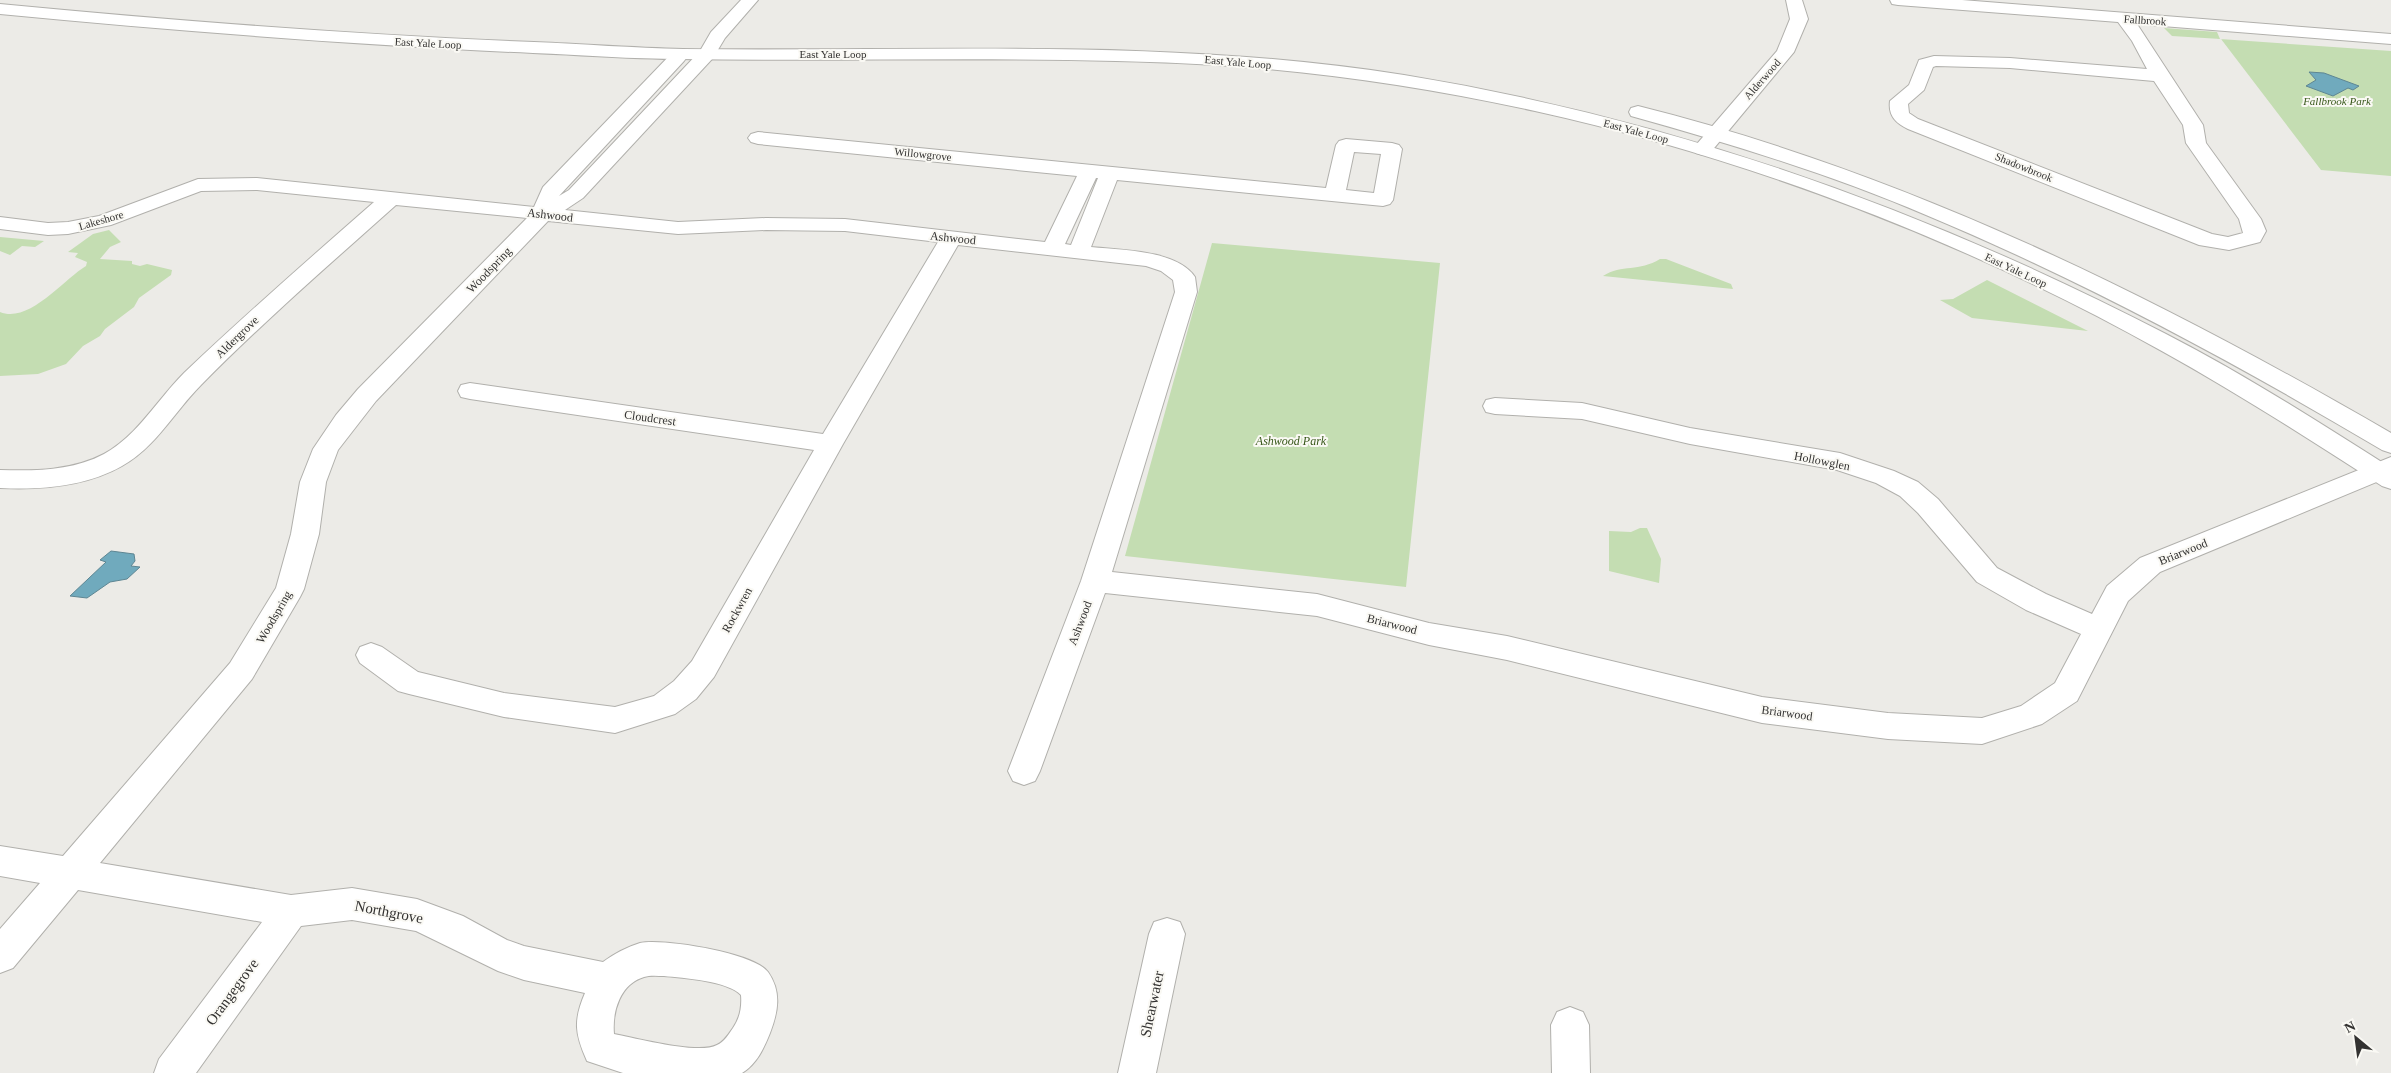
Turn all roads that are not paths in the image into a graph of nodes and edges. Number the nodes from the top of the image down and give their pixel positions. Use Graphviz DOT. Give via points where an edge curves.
graph roads {
  1 [pos="6,0"];
  2 [pos="750,0"];
  3 [pos="1794,0"];
  4 [pos="1898,0"];
  5 [pos="0,3"];
  6 [pos="139,5"];
  7 [pos="2039,6"];
  8 [pos="0,9"];
  9 [pos="2123,18"];
  10 [pos="590,34"];
  11 [pos="697,35"];
  12 [pos="717,36"];
  13 [pos="740,36"];
  14 [pos="862,38"];
  15 [pos="2391,39"];
  16 [pos="681,54"];
  17 [pos="707,54"];
  18 [pos="2160,76"];
  19 [pos="758,138"];
  20 [pos="1709,141"];
  21 [pos="1089,171"];
  22 [pos="1110,173"];
  23 [pos="198,185"];
  24 [pos="1335,196"];
  25 [pos="390,199"];
  26 [pos="542,215"];
  27 [pos="0,223"];
  28 [pos="950,238"];
  29 [pos="1052,249"];
  30 [pos="1079,252"];
  31 [pos="470,391"];
  32 [pos="1495,406"];
  33 [pos="830,444"];
  34 [pos="2391,444"];
  35 [pos="2387,472"];
  36 [pos="0,479"];
  37 [pos="1095,581"];
  38 [pos="2098,629"];
  39 [pos="371,655"];
  40 [pos="1024,771"];
  41 [pos="0,860"];
  42 [pos="70,872"];
  43 [pos="291,911"];
  44 [pos="1167,934"];
  45 [pos="0,956"];
  46 [pos="609,981"];
  47 [pos="1570,1025"];
  48 [pos="173,1073"];
  49 [pos="1137,1073"];
  50 [pos="1571,1073"];
  1 -- 5 [label="street"];
  2 -- 12 [label="street, Woodspring"];
  3 -- 20 [label="street, Alderwood" via="1799,19 1785,52"];
  4 -- 7 [label="street, Fallbrook"];
  6 -- 10 [label="street, East Yale Loop" via="297,19"];
  7 -- 9 [label="street, Fallbrook"];
  8 -- 16 [label="street, East Yale Loop" via="266,33"];
  9 -- 15 [label="street, Fallbrook"];
  9 -- 18 [label="street, Shadowbrook" via="2140,40"];
  11 -- 12 [label="street"];
  12 -- 13 [label="street"];
  12 -- 16 [label="street, Woodspring"];
  12 -- 17 [label="street, Woodspring"];
  14 -- 20 [label="street, East Yale Loop" via="1084,40 1289,50 1472,75 1578,97"];
  16 -- 17 [label="street, East Yale Loop"];
  16 -- 26 [label="street, Woodspring" via="550,192"];
  17 -- 20 [label="street, East Yale Loop" via="1220,60 1408,82"];
  17 -- 26 [label="street, Woodspring" via="576,194"];
  18 -- 18 [label="street, Shadowbrook" via="2193,125 2196,143 2250,219 2255,232 2252,237 2229,244 2207,240 1915,125 1901,118 1897,110 1899,101 1920,85 1925,64 1939,60"];
  19 -- 21 [label="street, Willowgrove"];
  20 -- 34 [label="street, East Yale Loop" via="1841,174 1945,214 2070,269 2267,370"];
  20 -- 35 [label="street, East Yale Loop" via="1896,217 2098,309 2200,362"];
  21 -- 22 [label="street, Willowgrove"];
  21 -- 29 [label="street"];
  22 -- 24 [label="street, Willowgrove"];
  22 -- 30 [label="street"];
  23 -- 25 [label="street, Ashwood" via="257,184"];
  23 -- 27 [label="street, Lakeshore" via="87,225 48,229"];
  25 -- 26 [label="street, Ashwood"];
  25 -- 36 [label="street, Aldergrove" via="279,297 189,383 143,439 111,461 85,472 56,479"];
  26 -- 28 [label="street, Ashwood" via="678,228 845,225"];
  26 -- 42 [label="street, Woodspring" via="345,421 326,449 313,482 305,534 290,589 264,634 227,689"];
  28 -- 29 [label="street, Ashwood"];
  28 -- 33 [label="street, Rockwren"];
  29 -- 30 [label="street, Ashwood"];
  30 -- 37 [label="street, Ashwood" via="1147,260 1169,266 1184,276 1186,292"];
  31 -- 33 [label="street, Cloudcrest"];
  32 -- 38 [label="street, Hollowglen" via="1582,411 1690,436 1840,462 1885,476 1928,506 1987,575 2036,602"];
  33 -- 39 [label="street, Rockwren" via="703,669 685,690 664,705 615,720 504,704 409,682"];
  35 -- 38 [label="street, Briarwood" via="2150,565 2117,594"];
  37 -- 38 [label="street, Briarwood" via="1317,606 1762,710 1888,726 1982,731 2031,715 2066,692"];
  37 -- 40 [label="street, Ashwood"];
  41 -- 42 [label="street, Northgrove"];
  42 -- 43 [label="street, Northgrove"];
  42 -- 45 [label="street, Woodspring"];
  43 -- 46 [label="street, Northgrove" via="352,904 416,915 450,928 498,954"];
  43 -- 48 [label="street, Orangegrove"];
  44 -- 49 [label="street, Shearwater"];
  47 -- 50 [label="street"];
}
